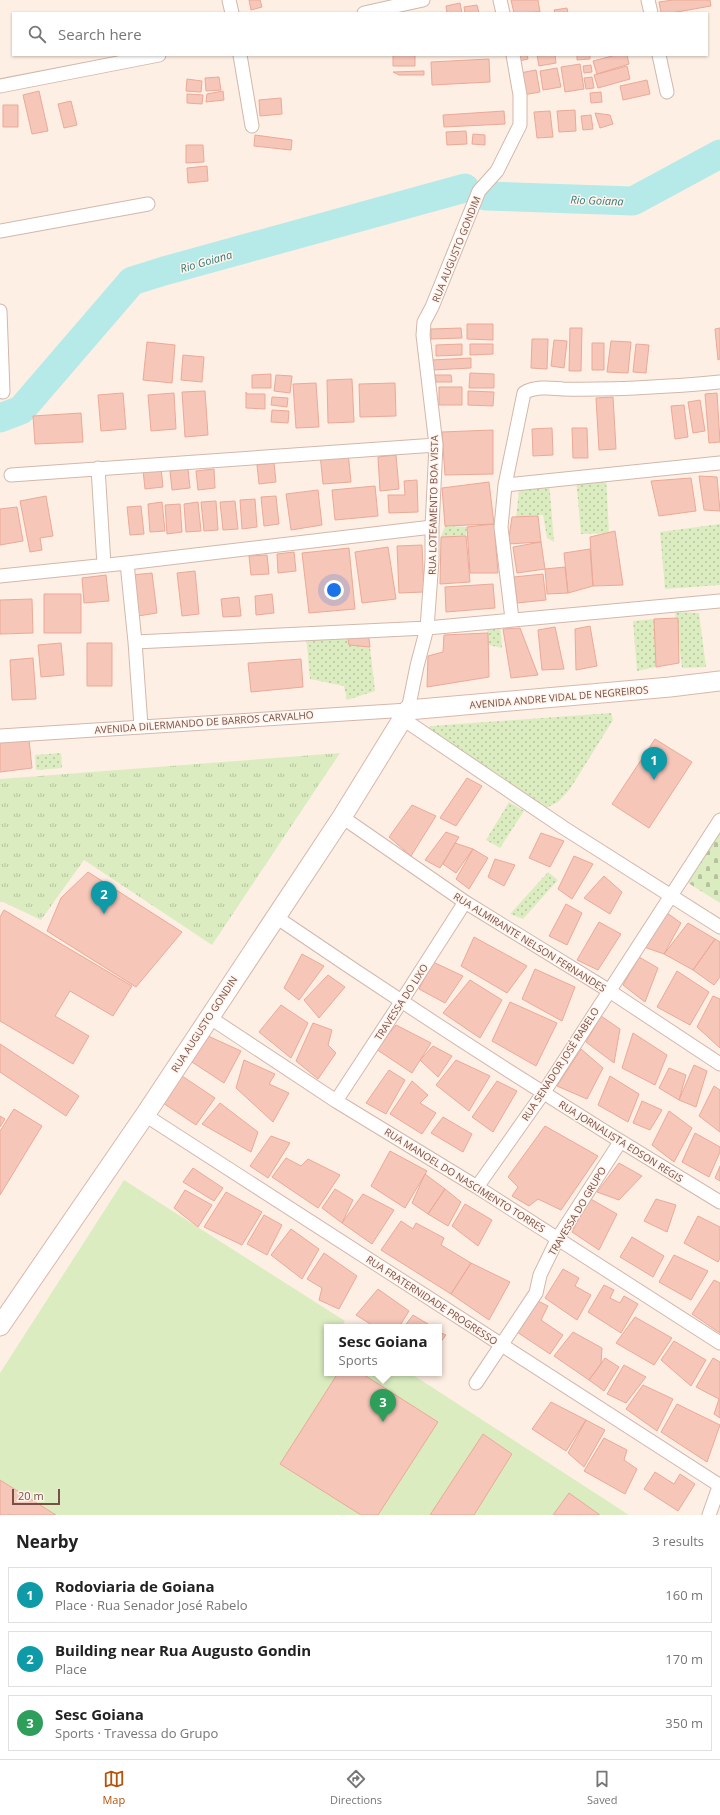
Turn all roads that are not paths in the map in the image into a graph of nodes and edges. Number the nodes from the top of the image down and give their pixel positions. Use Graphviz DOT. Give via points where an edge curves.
graph roads {
  1 [pos="230,0"];
  2 [pos="423,0"];
  3 [pos="500,0"];
  4 [pos="648,0"];
  5 [pos="232,12"];
  6 [pos="369,12"];
  7 [pos="503,12"];
  8 [pos="651,12"];
  9 [pos="154,56"];
  10 [pos="240,56"];
  11 [pos="513,56"];
  12 [pos="659,56"];
  13 [pos="0,86"];
  14 [pos="667,92"];
  15 [pos="252,126"];
  16 [pos="148,204"];
  17 [pos="0,231"];
  18 [pos="0,311"];
  19 [pos="423,335"];
  20 [pos="720,382"];
  21 [pos="3,392"];
  22 [pos="436,445"];
  23 [pos="720,463"];
  24 [pos="98,468"];
  25 [pos="11,475"];
  26 [pos="505,485"];
  27 [pos="432,527"];
  28 [pos="126,563"];
  29 [pos="104,565"];
  30 [pos="0,576"];
  31 [pos="720,601"];
  32 [pos="512,619"];
  33 [pos="427,628"];
  34 [pos="135,642"];
  35 [pos="720,681"];
  36 [pos="406,714"];
  37 [pos="142,726"];
  38 [pos="0,736"];
  39 [pos="342,817"];
  40 [pos="720,820"];
  41 [pos="670,896"];
  42 [pos="465,902"];
  43 [pos="276,917"];
  44 [pos="720,927"];
  45 [pos="608,990"];
  46 [pos="402,1002"];
  47 [pos="209,1017"];
  48 [pos="720,1064"];
  49 [pos="544,1092"];
  50 [pos="336,1101"];
  51 [pos="145,1115"];
  52 [pos="620,1142"];
  53 [pos="477,1187"];
  54 [pos="720,1202"];
  55 [pos="558,1238"];
  56 [pos="0,1326"];
  57 [pos="720,1343"];
  58 [pos="501,1345"];
  59 [pos="476,1383"];
  60 [pos="720,1485"];
  61 [pos="709,1515"];
  1 -- 5 [label="street"];
  2 -- 6 [label="street"];
  3 -- 7 [label="street"];
  4 -- 8 [label="street"];
  9 -- 13 [label="street"];
  10 -- 15 [label="street"];
  11 -- 19 [label="street, RUA AUGUSTO GONDIM" via="520,95 520,125 497,171 480,191 424,322"];
  12 -- 14 [label="street"];
  16 -- 17 [label="street"];
  18 -- 21 [label="street"];
  19 -- 22 [label="street, RUA LOTEAMENTO BOA VISTA"];
  20 -- 26 [label="street" via="615,390 541,388 525,392"];
  22 -- 24 [label="street"];
  22 -- 27 [label="street, RUA LOTEAMENTO BOA VISTA"];
  23 -- 26 [label="street"];
  24 -- 25 [label="street"];
  24 -- 29 [label="street"];
  26 -- 32 [label="street" via="501,527"];
  27 -- 28 [label="street"];
  27 -- 33 [label="street, RUA LOTEAMENTO BOA VISTA"];
  28 -- 29 [label="street"];
  28 -- 34 [label="street"];
  29 -- 30 [label="street"];
  31 -- 32 [label="street"];
  32 -- 33 [label="street"];
  33 -- 34 [label="street"];
  33 -- 36 [label="street, RUA LOTEAMENTO BOA VISTA"];
  34 -- 37 [label="street"];
  35 -- 36 [label="street, AVENIDA ANDRE VIDAL DE NEGREIROS"];
  36 -- 37 [label="street, AVENIDA DILERMANDO DE BARROS CARVALHO"];
  36 -- 39 [label="street, RUA AUGUSTO GONDIN"];
  36 -- 41 [label="street" via="564,828"];
  37 -- 38 [label="street, AVENIDA DILERMANDO DE BARROS CARVALHO"];
  39 -- 42 [label="street, RUA ALMIRANTE NELSON FERNANDES"];
  39 -- 43 [label="street, RUA AUGUSTO GONDIN"];
  40 -- 41 [label="street, RUA SENADOR JOSÉ RABELO"];
  41 -- 44 [label="street"];
  41 -- 45 [label="street, RUA SENADOR JOSÉ RABELO"];
  42 -- 45 [label="street, RUA ALMIRANTE NELSON FERNANDES"];
  42 -- 46 [label="street, TRAVESSA DO LIXO"];
  43 -- 46 [label="street, RUA JORNALISTA EDSON REGIS"];
  43 -- 47 [label="street, RUA AUGUSTO GONDIN"];
  45 -- 48 [label="street, RUA ALMIRANTE NELSON FERNANDES"];
  45 -- 49 [label="street, RUA SENADOR JOSÉ RABELO"];
  46 -- 49 [label="street, RUA JORNALISTA EDSON REGIS"];
  46 -- 50 [label="street, TRAVESSA DO LIXO"];
  47 -- 50 [label="street, RUA MANOEL DO NASCIMENTO TORRES"];
  47 -- 51 [label="street, RUA AUGUSTO GONDIN"];
  49 -- 52 [label="street, RUA JORNALISTA EDSON REGIS"];
  49 -- 53 [label="street, RUA SENADOR JOSÉ RABELO"];
  50 -- 53 [label="street, RUA MANOEL DO NASCIMENTO TORRES"];
  51 -- 56 [label="street, RUA AUGUSTO GONDIN"];
  51 -- 58 [label="street, RUA FRATERNIDADE PROGRESSO"];
  52 -- 54 [label="street, RUA JORNALISTA EDSON REGIS"];
  52 -- 55 [label="street, TRAVESSA DO GRUPO"];
  53 -- 55 [label="street, RUA MANOEL DO NASCIMENTO TORRES"];
  55 -- 57 [label="street, RUA MANOEL DO NASCIMENTO TORRES"];
  55 -- 58 [label="street, TRAVESSA DO GRUPO" via="540,1276 536,1293"];
  58 -- 59 [label="street, TRAVESSA DO GRUPO"];
  58 -- 60 [label="street, RUA FRATERNIDADE PROGRESSO"];
  60 -- 61 [label="street"];
}
